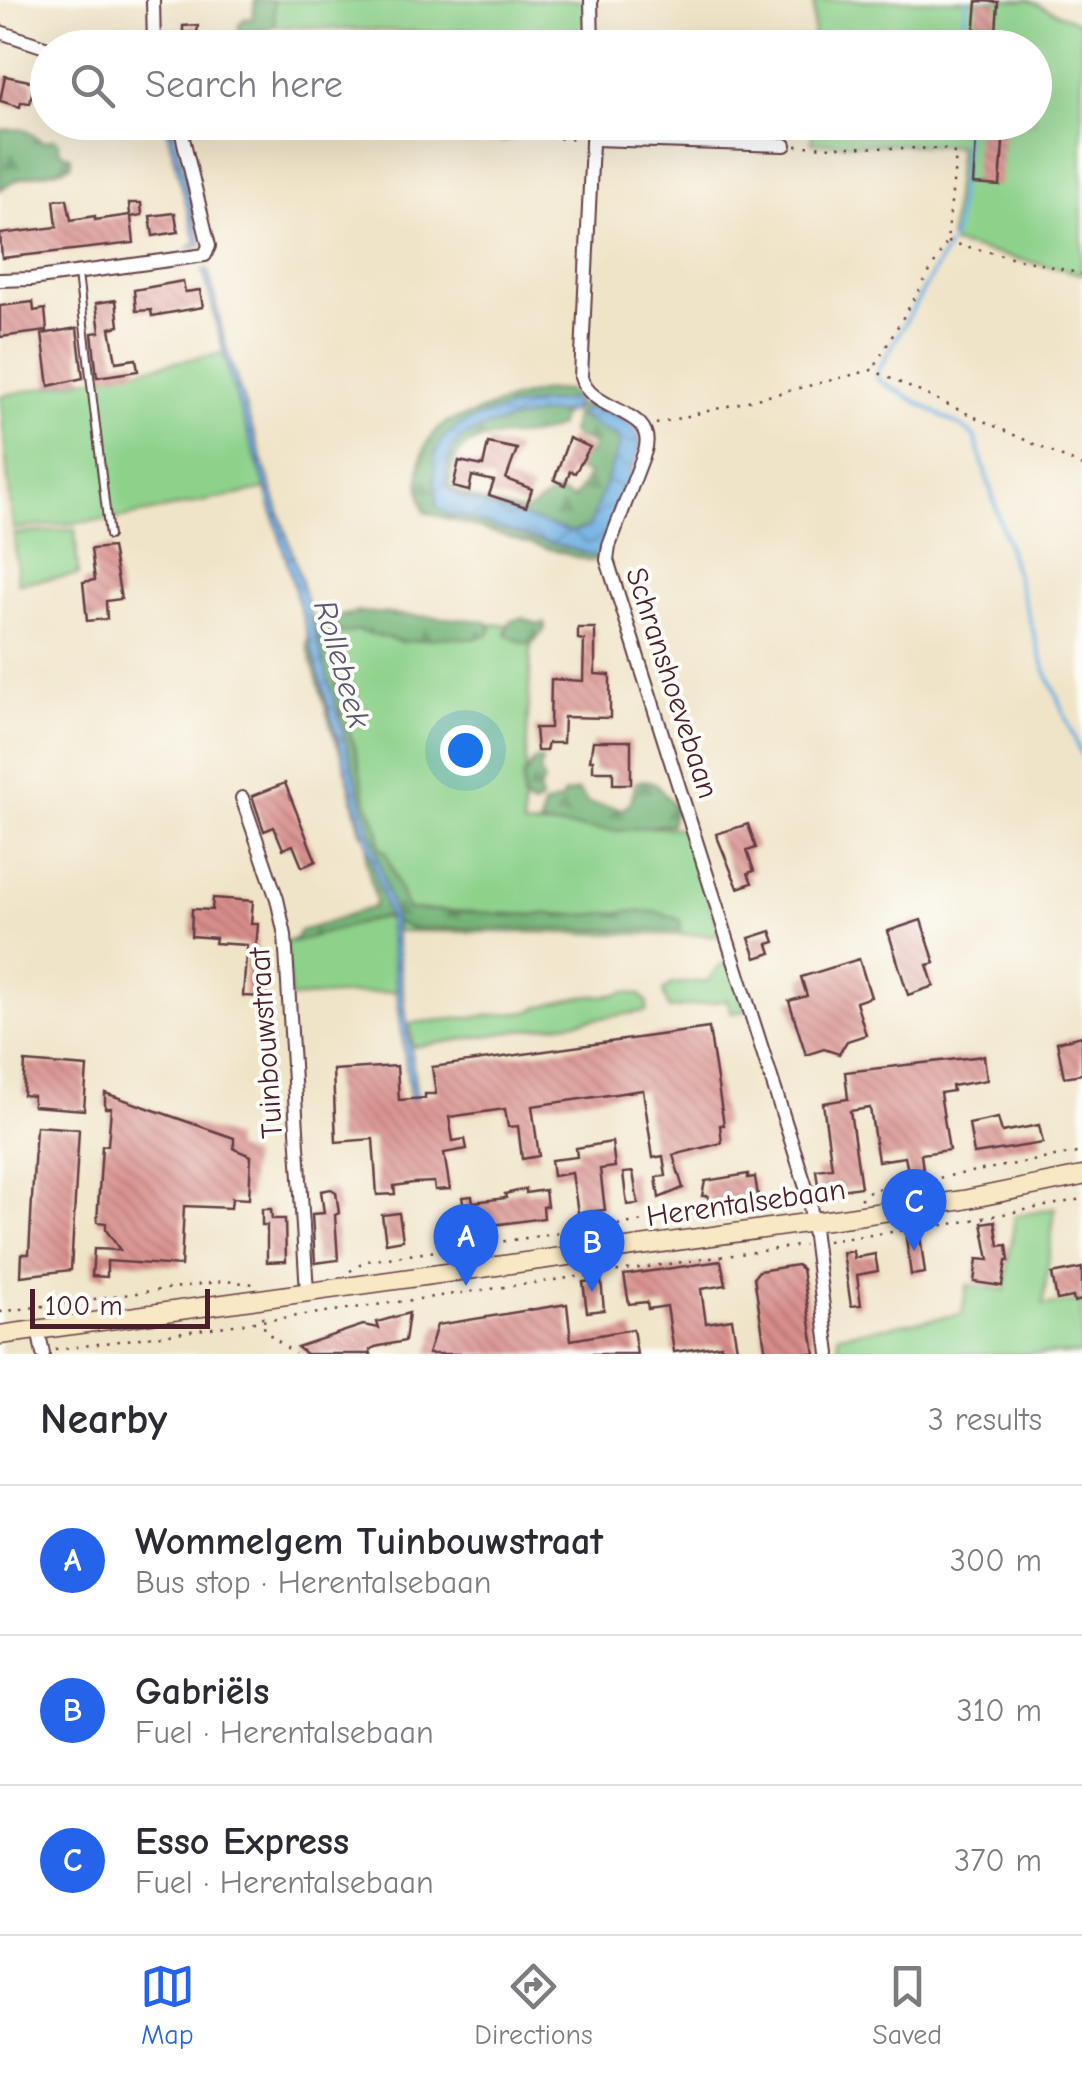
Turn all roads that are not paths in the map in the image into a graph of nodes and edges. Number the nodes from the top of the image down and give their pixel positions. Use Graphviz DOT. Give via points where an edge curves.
graph roads {
  1 [pos="153,0"];
  2 [pos="591,0"];
  3 [pos="154,30"];
  4 [pos="592,30"];
  5 [pos="0,32"];
  6 [pos="30,42"];
  7 [pos="184,140"];
  8 [pos="594,140"];
  9 [pos="785,146"];
  10 [pos="78,273"];
  11 [pos="0,280"];
  12 [pos="109,536"];
  13 [pos="242,798"];
  14 [pos="1082,1176"];
  15 [pos="811,1222"];
  16 [pos="306,1292"];
  17 [pos="38,1329"];
  18 [pos="0,1334"];
  19 [pos="43,1353"];
  20 [pos="829,1354"];
  1 -- 3 [label="street"];
  2 -- 4 [label="street"];
  5 -- 6 [label="street"];
  7 -- 10 [label="street" via="209,246 201,257"];
  8 -- 9 [label="street"];
  8 -- 15 [label="street, Schranshoevebaan" via="581,377 589,395 644,427 647,443 609,546 609,570 771,1072"];
  10 -- 11 [label="street"];
  10 -- 12 [label="lane"];
  13 -- 16 [label="street, Tuinbouwstraat" via="284,935"];
  14 -- 15 [label="main road, Herentalsebaan"];
  15 -- 16 [label="main road, Herentalsebaan"];
  15 -- 20 [label="street, Schranshoevebaan"];
  16 -- 17 [label="main road, Herentalsebaan" via="259,1292"];
  17 -- 18 [label="main road, Herentalsebaan"];
  17 -- 19 [label="street"];
}
